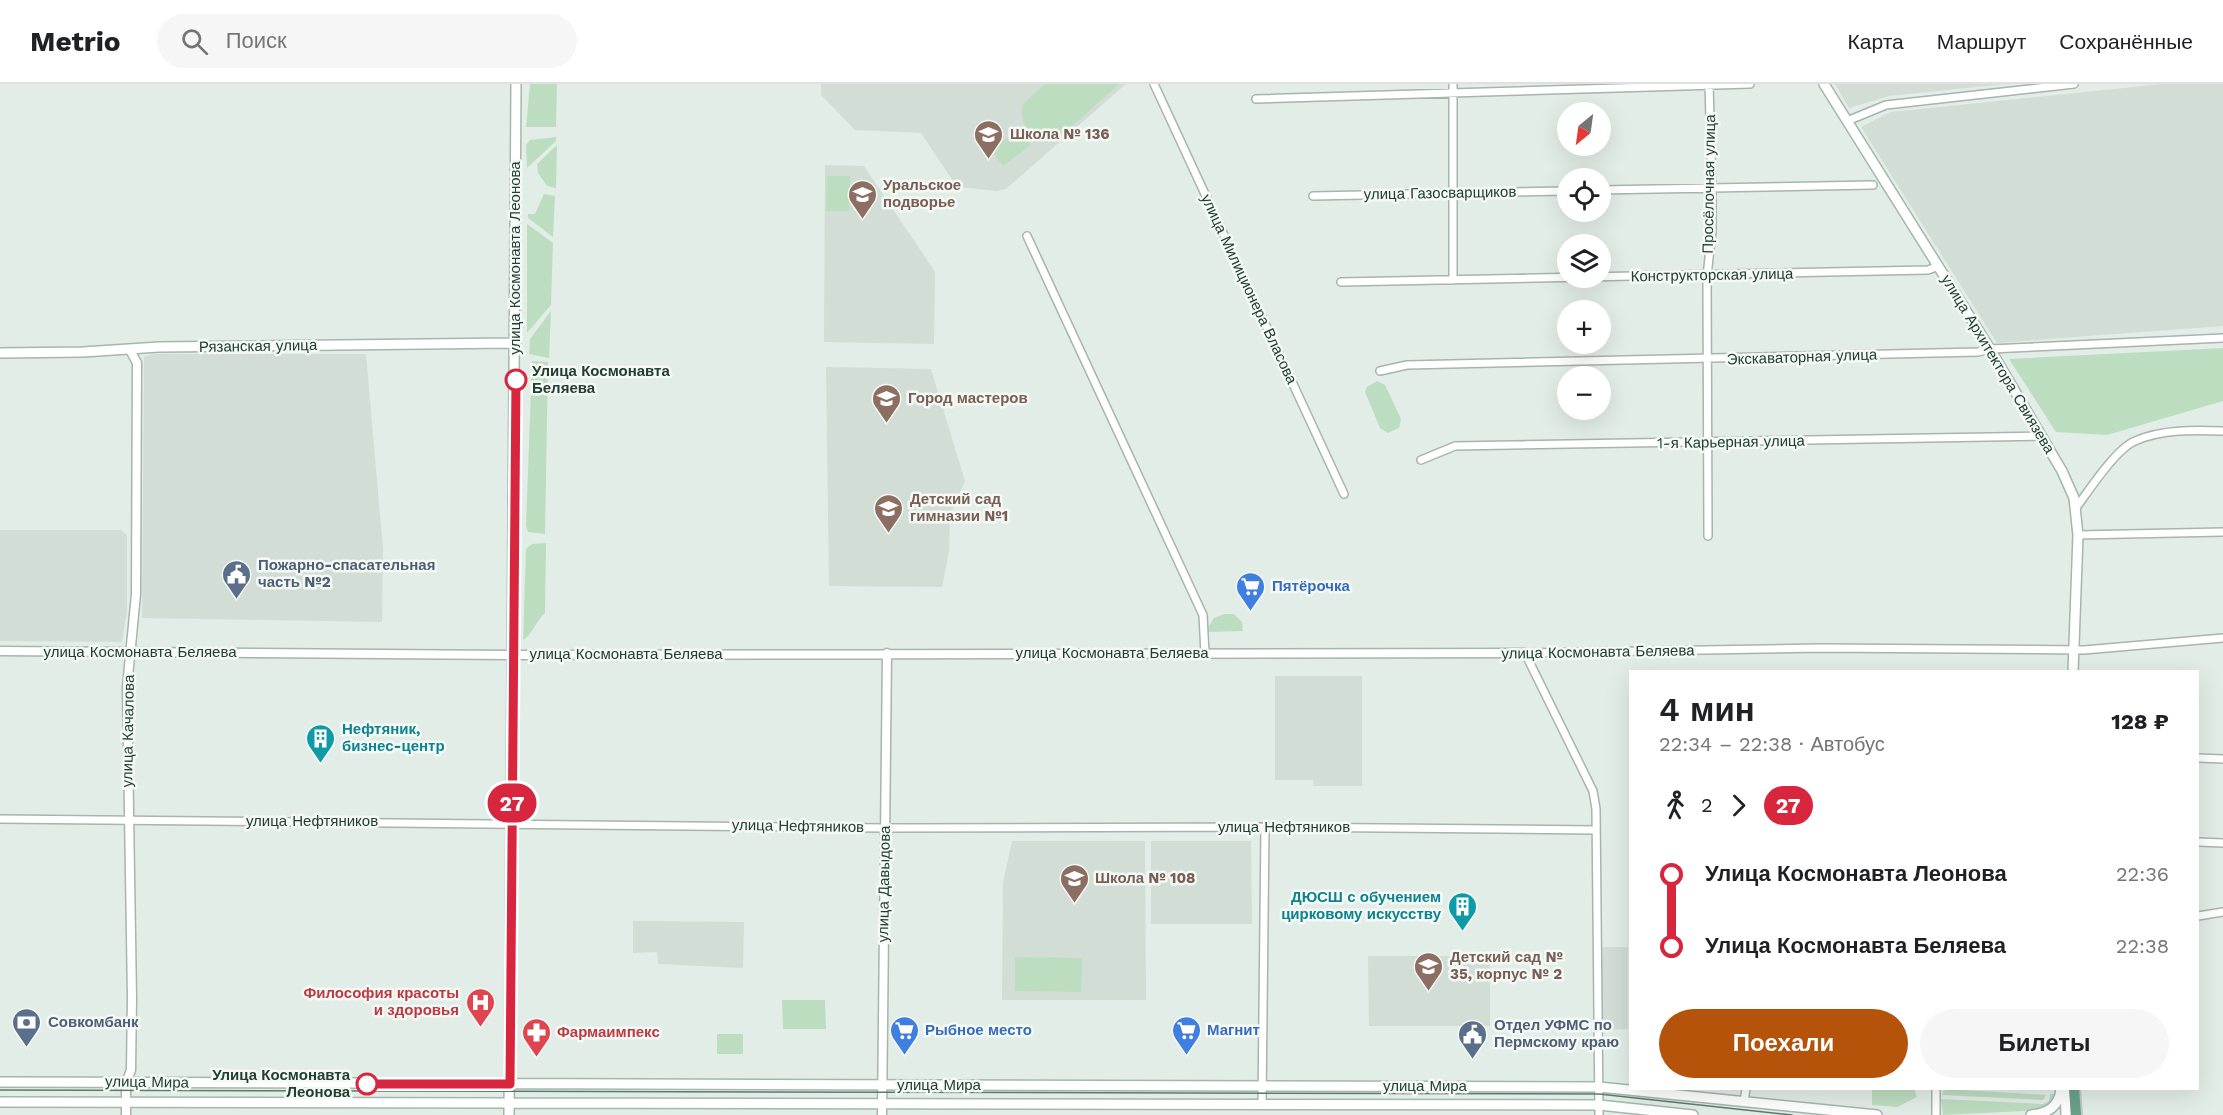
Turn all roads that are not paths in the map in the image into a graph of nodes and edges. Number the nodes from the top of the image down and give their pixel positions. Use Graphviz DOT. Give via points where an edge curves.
graph roads {
  1 [pos="516,84"];
  2 [pos="1154,84"];
  3 [pos="1453,84"];
  4 [pos="1750,84"];
  5 [pos="1824,84"];
  6 [pos="2074,84"];
  7 [pos="1709,85"];
  8 [pos="1453,94"];
  9 [pos="1256,99"];
  10 [pos="1847,121"];
  11 [pos="1873,185"];
  12 [pos="1712,187"];
  13 [pos="1611,190"];
  14 [pos="1557,191"];
  15 [pos="1454,193"];
  16 [pos="1314,196"];
  17 [pos="1027,236"];
  18 [pos="1939,266"];
  19 [pos="1707,276"];
  20 [pos="1453,280"];
  21 [pos="1341,282"];
  22 [pos="2223,338"];
  23 [pos="516,343"];
  24 [pos="1990,349"];
  25 [pos="130,350"];
  26 [pos="0,353"];
  27 [pos="1707,360"];
  28 [pos="1380,371"];
  29 [pos="2223,431"];
  30 [pos="2042,436"];
  31 [pos="1707,443"];
  32 [pos="1421,460"];
  33 [pos="1344,494"];
  34 [pos="2076,508"];
  35 [pos="2223,532"];
  36 [pos="2078,535"];
  37 [pos="1708,536"];
  38 [pos="2223,638"];
  39 [pos="2074,649"];
  40 [pos="0,651"];
  41 [pos="130,652"];
  42 [pos="887,653"];
  43 [pos="1525,653"];
  44 [pos="1204,654"];
  45 [pos="514,655"];
  46 [pos="2073,670"];
  47 [pos="2199,758"];
  48 [pos="2223,759"];
  49 [pos="0,819"];
  50 [pos="128,821"];
  51 [pos="512,822"];
  52 [pos="1265,826"];
  53 [pos="885,828"];
  54 [pos="1595,830"];
  55 [pos="2199,842"];
  56 [pos="2223,843"];
  57 [pos="2223,912"];
  58 [pos="2199,916"];
  59 [pos="0,1082"];
  60 [pos="126,1083"];
  61 [pos="510,1084"];
  62 [pos="882,1085"];
  63 [pos="1262,1086"];
  64 [pos="1599,1087"];
  65 [pos="1629,1089"];
  66 [pos="1650,1090"];
  67 [pos="1746,1090"];
  68 [pos="1936,1090"];
  69 [pos="2072,1090"];
  70 [pos="2072,1090"];
  71 [pos="2062,1091"];
  72 [pos="1684,1092"];
  73 [pos="1744,1101"];
  74 [pos="0,1102"];
  75 [pos="126,1102"];
  76 [pos="509,1103"];
  77 [pos="882,1104"];
  78 [pos="1262,1104"];
  79 [pos="1599,1110"];
  80 [pos="1851,1114"];
  81 [pos="126,1115"];
  82 [pos="509,1115"];
  83 [pos="882,1115"];
  84 [pos="1693,1115"];
  85 [pos="1877,1115"];
  86 [pos="1936,1115"];
  87 [pos="2031,1115"];
  88 [pos="2064,1115"];
  89 [pos="2071,1115"];
  90 [pos="2076,1115"];
  1 -- 23 [label="main road, улица Космонавта Леонова"];
  2 -- 33 [label="street, улица Милиционера Власова"];
  3 -- 8 [label="street"];
  4 -- 7 [label="street"];
  5 -- 10 [label="main road, улица Архитектора Свиязева"];
  6 -- 10 [label="street" via="1886,105"];
  7 -- 8 [label="street"];
  7 -- 12 [label="street, Просёлочная улица"];
  8 -- 9 [label="street"];
  8 -- 15 [label="street"];
  10 -- 18 [label="main road, улица Архитектора Свиязева"];
  11 -- 12 [label="street"];
  12 -- 13 [label="street"];
  12 -- 19 [label="street, Просёлочная улица"];
  14 -- 15 [label="street, улица Газосварщиков"];
  15 -- 16 [label="street, улица Газосварщиков"];
  15 -- 20 [label="street"];
  17 -- 44 [label="street" via="1203,615"];
  18 -- 19 [label="street, Конструкторская улица" via="1928,270"];
  18 -- 24 [label="main road, улица Архитектора Свиязева"];
  19 -- 20 [label="street, Конструкторская улица"];
  19 -- 27 [label="street, Просёлочная улица"];
  20 -- 21 [label="street, Конструкторская улица"];
  22 -- 24 [label="street, Экскаваторная улица"];
  23 -- 25 [label="main road, Рязанская улица"];
  23 -- 45 [label="main road, улица Космонавта Леонова"];
  24 -- 27 [label="street, Экскаваторная улица"];
  24 -- 30 [label="main road, улица Архитектора Свиязева"];
  25 -- 26 [label="main road, Рязанская улица"];
  25 -- 41 [label="street, улица Качалова" via="137,363 136,594"];
  27 -- 28 [label="street, Экскаваторная улица" via="1407,365"];
  27 -- 31 [label="street, Просёлочная улица"];
  29 -- 34 [label="street" via="2184,430 2135,441 2124,448"];
  30 -- 31 [label="street, 1-я Карьерная улица"];
  30 -- 34 [label="main road, улица Архитектора Свиязева" via="2062,471"];
  31 -- 32 [label="street, 1-я Карьерная улица" via="1455,446"];
  31 -- 37 [label="street, Просёлочная улица"];
  34 -- 36 [label="main road, улица Архитектора Свиязева"];
  35 -- 36 [label="street"];
  36 -- 39 [label="main road, улица Архитектора Свиязева"];
  38 -- 39 [label="street, улица Космонавта Беляева"];
  39 -- 43 [label="street, улица Космонавта Беляева"];
  39 -- 46 [label="main road, улица Архитектора Свиязева"];
  40 -- 41 [label="street, улица Космонавта Беляева"];
  41 -- 45 [label="street, улица Космонавта Беляева"];
  41 -- 50 [label="street, улица Качалова"];
  42 -- 44 [label="street, улица Космонавта Беляева"];
  42 -- 45 [label="street, улица Космонавта Беляева"];
  42 -- 53 [label="street, улица Давыдова"];
  43 -- 44 [label="street, улица Космонавта Беляева"];
  43 -- 54 [label="street" via="1593,791"];
  45 -- 51 [label="main road, улица Космонавта Леонова"];
  47 -- 48 [label="street"];
  49 -- 50 [label="street, улица Нефтяников"];
  50 -- 51 [label="street, улица Нефтяников"];
  50 -- 60 [label="street, улица Качалова" via="132,998 131,1070"];
  51 -- 53 [label="street, улица Нефтяников"];
  51 -- 61 [label="main road, улица Космонавта Леонова"];
  52 -- 53 [label="street, улица Нефтяников"];
  52 -- 54 [label="street, улица Нефтяников"];
  52 -- 63 [label="street"];
  53 -- 62 [label="street, улица Давыдова"];
  54 -- 64 [label="street"];
  55 -- 56 [label="street"];
  57 -- 58 [label="street"];
  59 -- 60 [label="main road, улица Мира"];
  60 -- 61 [label="main road, улица Мира"];
  60 -- 75 [label="street, улица Качалова"];
  61 -- 62 [label="main road, улица Мира"];
  61 -- 76 [label="main road, улица Космонавта Леонова"];
  62 -- 63 [label="main road, улица Мира"];
  62 -- 77 [label="street, улица Давыдова"];
  63 -- 64 [label="main road, улица Мира"];
  63 -- 78 [label="street"];
  64 -- 65 [label="main road, улица Мира"];
  64 -- 79 [label="street"];
  66 -- 72 [label="main road, улица Мира"];
  67 -- 73 [label="street"];
  68 -- 86 [label="street"];
  69 -- 89 [label="main road"];
  70 -- 90 [label="main road"];
  71 -- 87 [label="main road" via="2051,1109"];
  71 -- 88 [label="main road"];
  72 -- 73 [label="main road, улица Мира"];
  73 -- 80 [label="main road, улица Мира"];
  74 -- 75 [label="main road, улица Мира"];
  75 -- 76 [label="main road, улица Мира"];
  75 -- 81 [label="street, улица Качалова"];
  76 -- 77 [label="main road, улица Мира"];
  76 -- 82 [label="main road, улица Космонавта Леонова"];
  77 -- 78 [label="main road, улица Мира"];
  77 -- 83 [label="street, улица Давыдова"];
  78 -- 79 [label="main road, улица Мира"];
  79 -- 84 [label="main road, улица Мира"];
  80 -- 85 [label="main road, улица Мира"];
}
